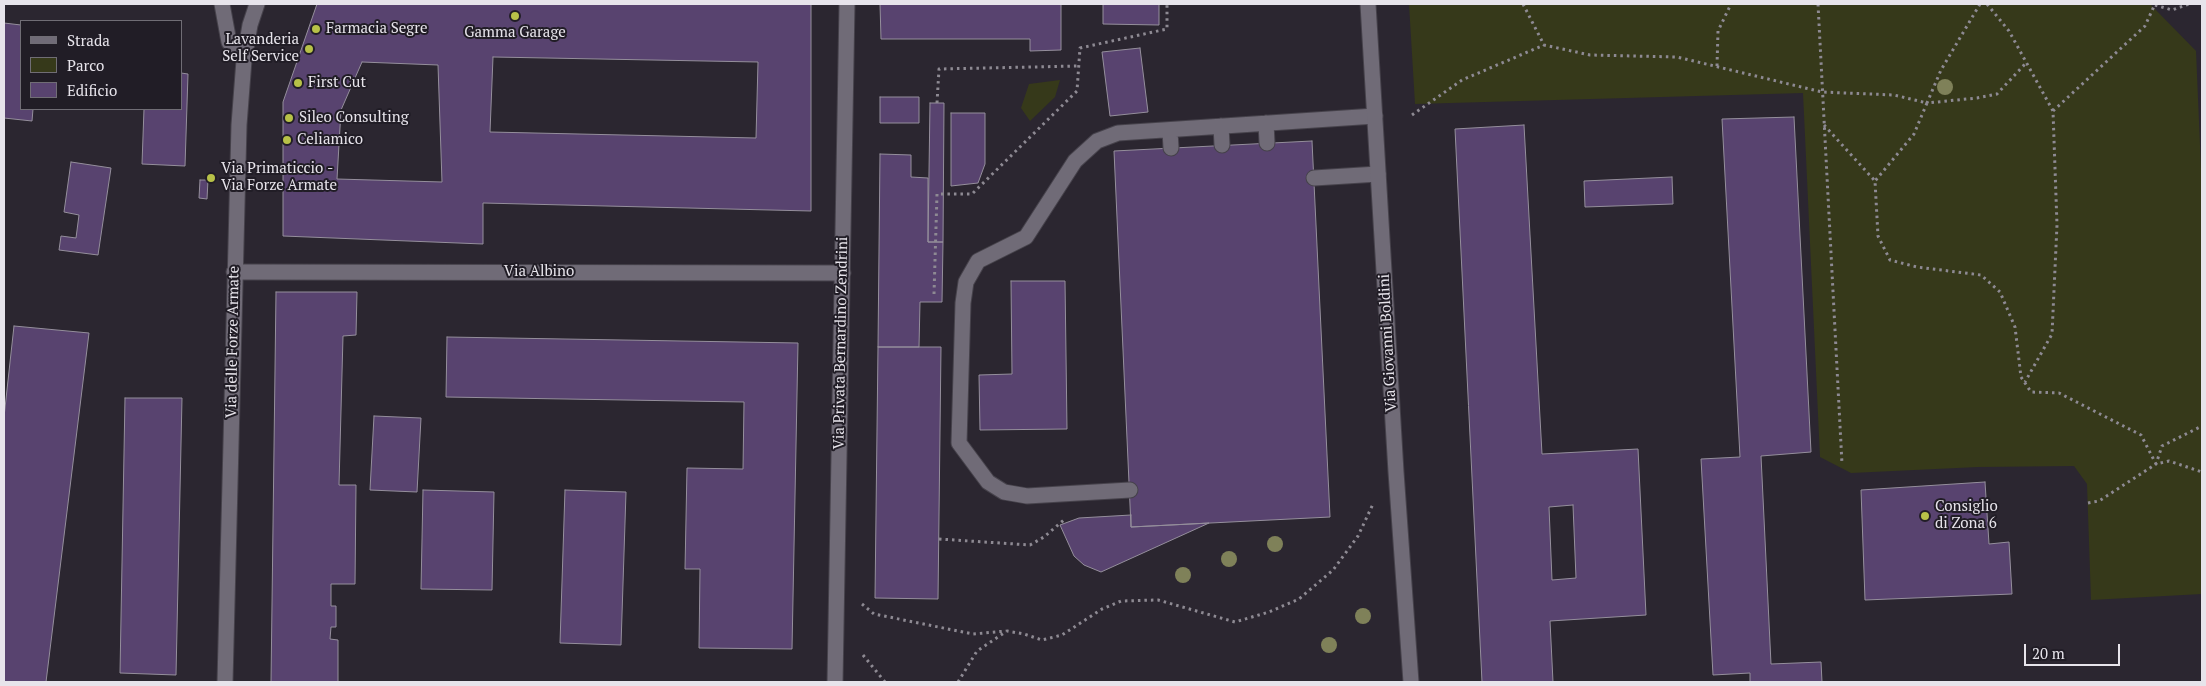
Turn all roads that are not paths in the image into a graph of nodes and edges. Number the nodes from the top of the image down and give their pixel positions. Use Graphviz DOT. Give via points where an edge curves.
graph roads {
  1 [pos="222,4"];
  2 [pos="257,4"];
  3 [pos="847,4"];
  4 [pos="1368,4"];
  5 [pos="244,60"];
  6 [pos="1375,116"];
  7 [pos="1266,124"];
  8 [pos="1221,126"];
  9 [pos="1170,131"];
  10 [pos="1267,143"];
  11 [pos="1222,145"];
  12 [pos="1171,148"];
  13 [pos="1378,174"];
  14 [pos="1314,178"];
  15 [pos="234,272"];
  16 [pos="843,273"];
  17 [pos="1130,490"];
  18 [pos="225,682"];
  19 [pos="835,682"];
  20 [pos="1411,682"];
  1 -- 5 [label="street" via="229,42"];
  2 -- 5 [label="street, Via delle Forze Armate"];
  3 -- 16 [label="street, Via Privata Bernardino Zendrini"];
  4 -- 6 [label="street, Via Giovanni Boldini"];
  5 -- 15 [label="street, Via delle Forze Armate"];
  6 -- 7 [label="street"];
  6 -- 13 [label="street, Via Giovanni Boldini"];
  7 -- 8 [label="street"];
  7 -- 10 [label="street"];
  8 -- 9 [label="street"];
  8 -- 11 [label="street"];
  9 -- 12 [label="street"];
  9 -- 17 [label="street" via="1118,133 1097,141 1075,161 1026,237 978,262 966,282 963,303 959,442 988,482 1004,492 1027,496"];
  13 -- 14 [label="street"];
  13 -- 20 [label="street, Via Giovanni Boldini"];
  15 -- 16 [label="street, Via Albino"];
  15 -- 18 [label="street, Via delle Forze Armate"];
  16 -- 19 [label="street, Via Privata Bernardino Zendrini"];
}
